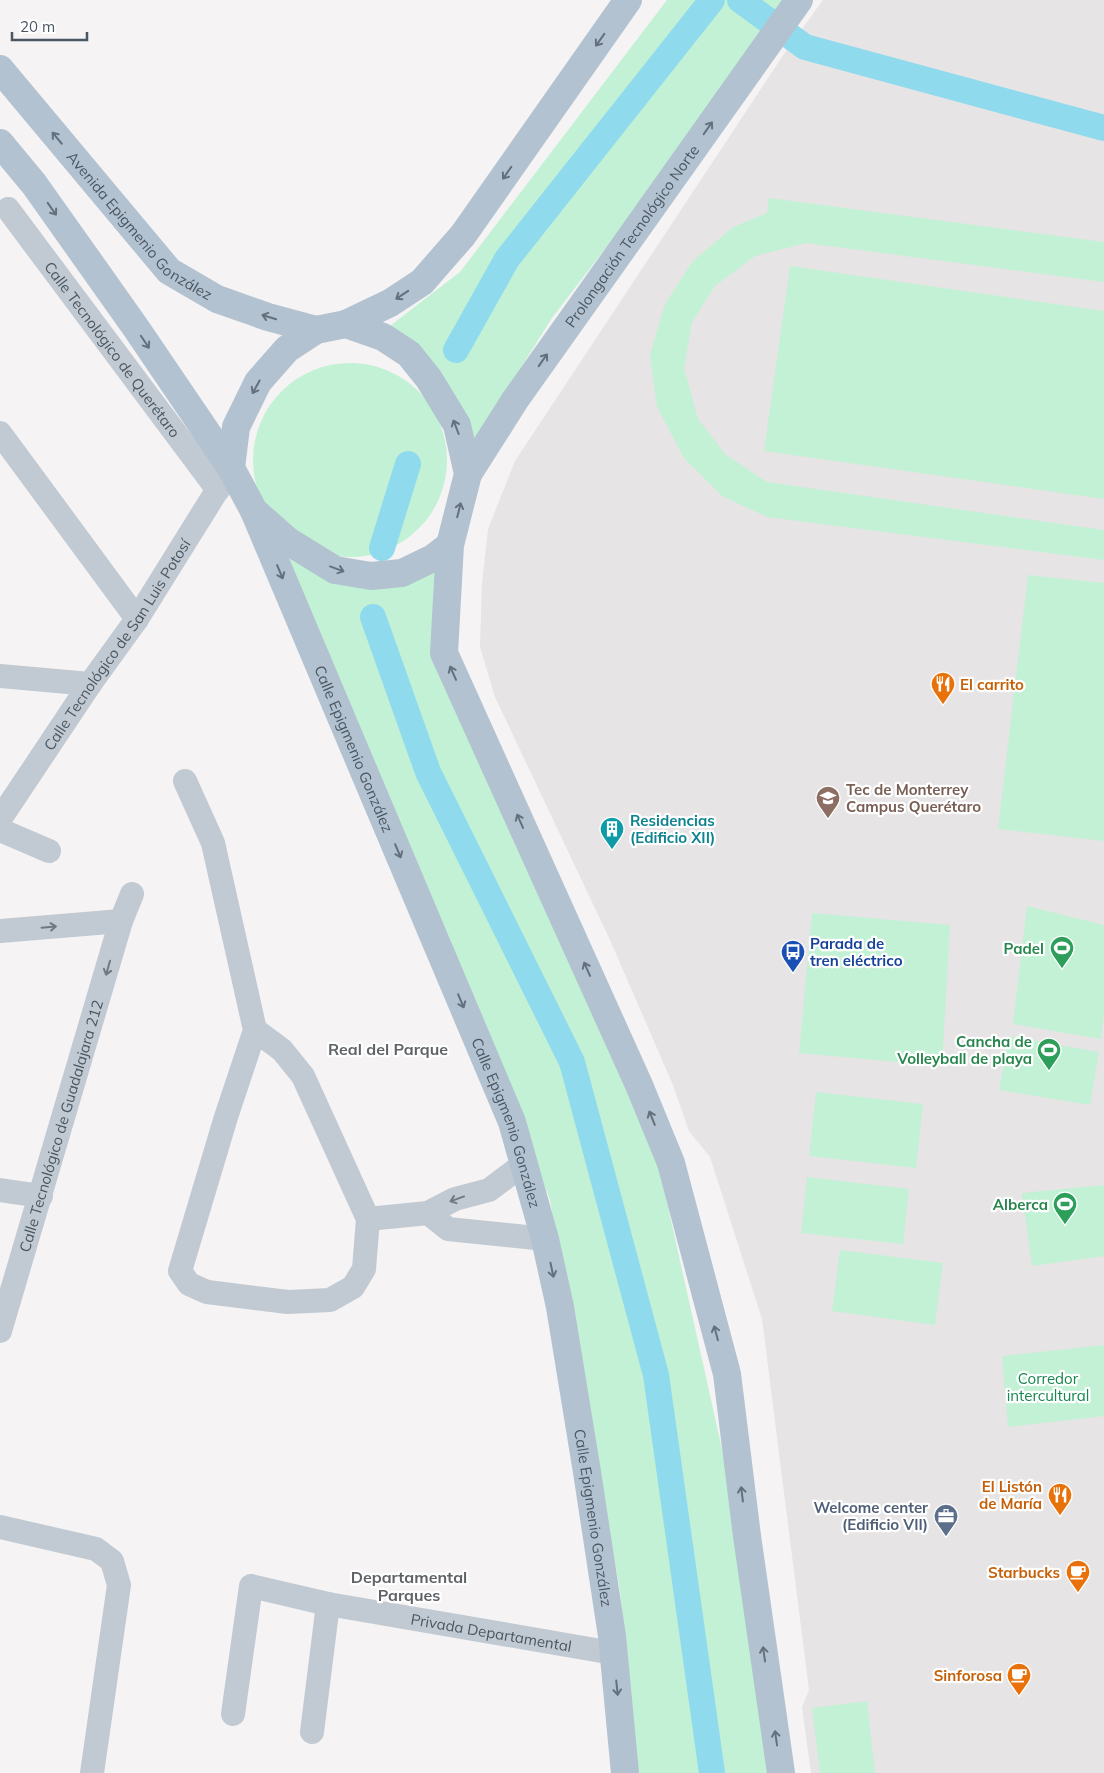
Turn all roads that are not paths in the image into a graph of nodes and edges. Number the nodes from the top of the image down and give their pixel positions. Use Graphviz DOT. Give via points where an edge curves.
graph roads {
  1 [pos="628,0"];
  2 [pos="799,0"];
  3 [pos="0,69"];
  4 [pos="0,144"];
  5 [pos="34,184"];
  6 [pos="4,211"];
  7 [pos="346,324"];
  8 [pos="316,330"];
  9 [pos="0,433"];
  10 [pos="468,474"];
  11 [pos="224,479"];
  12 [pos="254,512"];
  13 [pos="450,545"];
  14 [pos="137,619"];
  15 [pos="0,676"];
  16 [pos="90,684"];
  17 [pos="185,781"];
  18 [pos="0,819"];
  19 [pos="0,830"];
  20 [pos="49,851"];
  21 [pos="132,894"];
  22 [pos="121,921"];
  23 [pos="0,931"];
  24 [pos="255,1030"];
  25 [pos="525,1163"];
  26 [pos="0,1190"];
  27 [pos="41,1196"];
  28 [pos="428,1213"];
  29 [pos="368,1219"];
  30 [pos="545,1239"];
  31 [pos="0,1331"];
  32 [pos="0,1527"];
  33 [pos="328,1604"];
  34 [pos="613,1653"];
  35 [pos="233,1714"];
  36 [pos="312,1732"];
  37 [pos="92,1773"];
  38 [pos="625,1773"];
  39 [pos="781,1773"];
  1 -- 7 [label="main road, one-way" via="463,235 422,282"];
  10 -- 2 [label="main road, Prolongación Tecnológico Norte, one-way" via="515,400"];
  8 -- 3 [label="main road, Avenida Epigmenio González, one-way" via="217,299 168,271"];
  4 -- 5 [label="main road"];
  5 -- 6 [label="street"];
  5 -- 11 [label="main road, one-way" via="136,328"];
  6 -- 11 [label="street, Calle Tecnológico de Querétaro"];
  7 -- 8 [label="main road"];
  10 -- 7 [label="main road, one-way" via="457,425 419,366 409,354 383,337"];
  8 -- 11 [label="main road, one-way" via="287,349 258,382 236,427"];
  9 -- 14 [label="street"];
  13 -- 10 [label="main road, one-way"];
  11 -- 12 [label="main road, Calle Epigmenio González"];
  11 -- 14 [label="street, Calle Tecnológico de San Luis Potosí"];
  12 -- 13 [label="main road, one-way" via="288,541 335,570 371,576 402,573 433,558"];
  12 -- 25 [label="main road, Calle Epigmenio González, one-way" via="508,1113"];
  39 -- 13 [label="main road, one-way" via="727,1374 673,1172 639,1085 444,653"];
  14 -- 16 [label="street, Calle Tecnológico de San Luis Potosí"];
  15 -- 16 [label="street"];
  16 -- 18 [label="street, Calle Tecnológico de San Luis Potosí"];
  17 -- 24 [label="street" via="213,843"];
  19 -- 20 [label="street"];
  21 -- 22 [label="street, Calle Tecnológico de Guadalajara 212"];
  23 -- 22 [label="street, one-way"];
  22 -- 27 [label="street, Calle Tecnológico de Guadalajara 212, one-way"];
  24 -- 29 [label="street" via="282,1050 302,1076"];
  24 -- 29 [label="street" via="180,1271 189,1284 207,1292 288,1302 330,1300 353,1287 364,1269"];
  25 -- 28 [label="street, one-way" via="489,1190 455,1199"];
  25 -- 30 [label="main road, Calle Epigmenio González"];
  26 -- 27 [label="street"];
  27 -- 31 [label="street, Calle Tecnológico de Guadalajara 212"];
  28 -- 29 [label="street"];
  28 -- 30 [label="street" via="448,1228"];
  30 -- 34 [label="main road, Calle Epigmenio González, one-way" via="586,1462"];
  32 -- 37 [label="street" via="96,1548 112,1561 119,1585"];
  33 -- 34 [label="street, Privada Departamental"];
  33 -- 35 [label="street, Privada Departamental" via="251,1586"];
  33 -- 36 [label="street"];
  34 -- 38 [label="main road, Calle Epigmenio González, one-way"];
}
